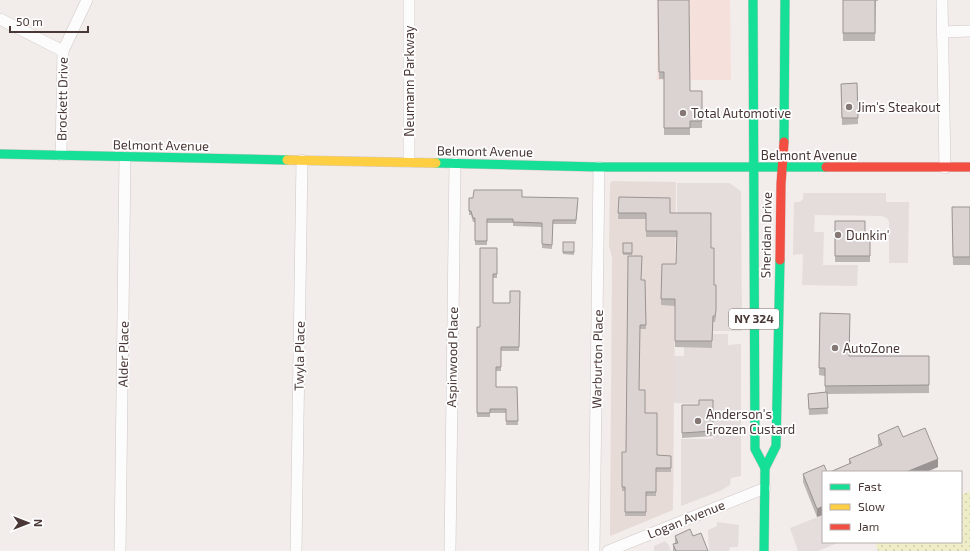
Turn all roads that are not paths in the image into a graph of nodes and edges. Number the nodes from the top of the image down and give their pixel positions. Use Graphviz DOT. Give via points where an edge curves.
graph roads {
  1 [pos="88,0"];
  2 [pos="409,0"];
  3 [pos="753,0"];
  4 [pos="786,0"];
  5 [pos="942,0"];
  6 [pos="0,19"];
  7 [pos="970,31"];
  8 [pos="942,32"];
  9 [pos="63,51"];
  10 [pos="0,154"];
  11 [pos="61,156"];
  12 [pos="125,157"];
  13 [pos="302,160"];
  14 [pos="409,162"];
  15 [pos="455,163"];
  16 [pos="599,167"];
  17 [pos="754,168"];
  18 [pos="782,168"];
  19 [pos="944,168"];
  20 [pos="970,168"];
  21 [pos="765,468"];
  22 [pos="765,488"];
  23 [pos="120,551"];
  24 [pos="296,551"];
  25 [pos="450,551"];
  26 [pos="594,551"];
  27 [pos="608,551"];
  28 [pos="764,551"];
  1 -- 9 [label="street, Brockett Drive"];
  2 -- 14 [label="street, Neumann Parkway"];
  3 -- 17 [label="main road, Sheridan Drive / NY 324"];
  4 -- 18 [label="main road, Sheridan Drive / NY 324"];
  5 -- 8 [label="street"];
  6 -- 9 [label="street"];
  7 -- 8 [label="street"];
  8 -- 19 [label="street"];
  9 -- 11 [label="street, Brockett Drive"];
  10 -- 11 [label="main road, Belmont Avenue"];
  11 -- 12 [label="main road, Belmont Avenue"];
  12 -- 13 [label="main road, Belmont Avenue"];
  12 -- 23 [label="street, Alder Place"];
  13 -- 14 [label="main road, Belmont Avenue"];
  13 -- 24 [label="street, Twyla Place"];
  14 -- 15 [label="main road, Belmont Avenue"];
  15 -- 16 [label="main road, Belmont Avenue"];
  15 -- 25 [label="street, Aspinwood Place"];
  16 -- 17 [label="main road, Belmont Avenue"];
  16 -- 26 [label="street, Warburton Place"];
  17 -- 18 [label="main road, Belmont Avenue"];
  17 -- 21 [label="main road, Sheridan Drive / NY 324" via="755,449"];
  18 -- 19 [label="main road, Belmont Avenue"];
  18 -- 21 [label="main road, Sheridan Drive / NY 324" via="776,446"];
  19 -- 20 [label="main road, Belmont Avenue"];
  21 -- 22 [label="main road, Sheridan Drive / NY 324"];
  22 -- 27 [label="street, Logan Avenue"];
  22 -- 28 [label="main road, Sheridan Drive / NY 324"];
}
